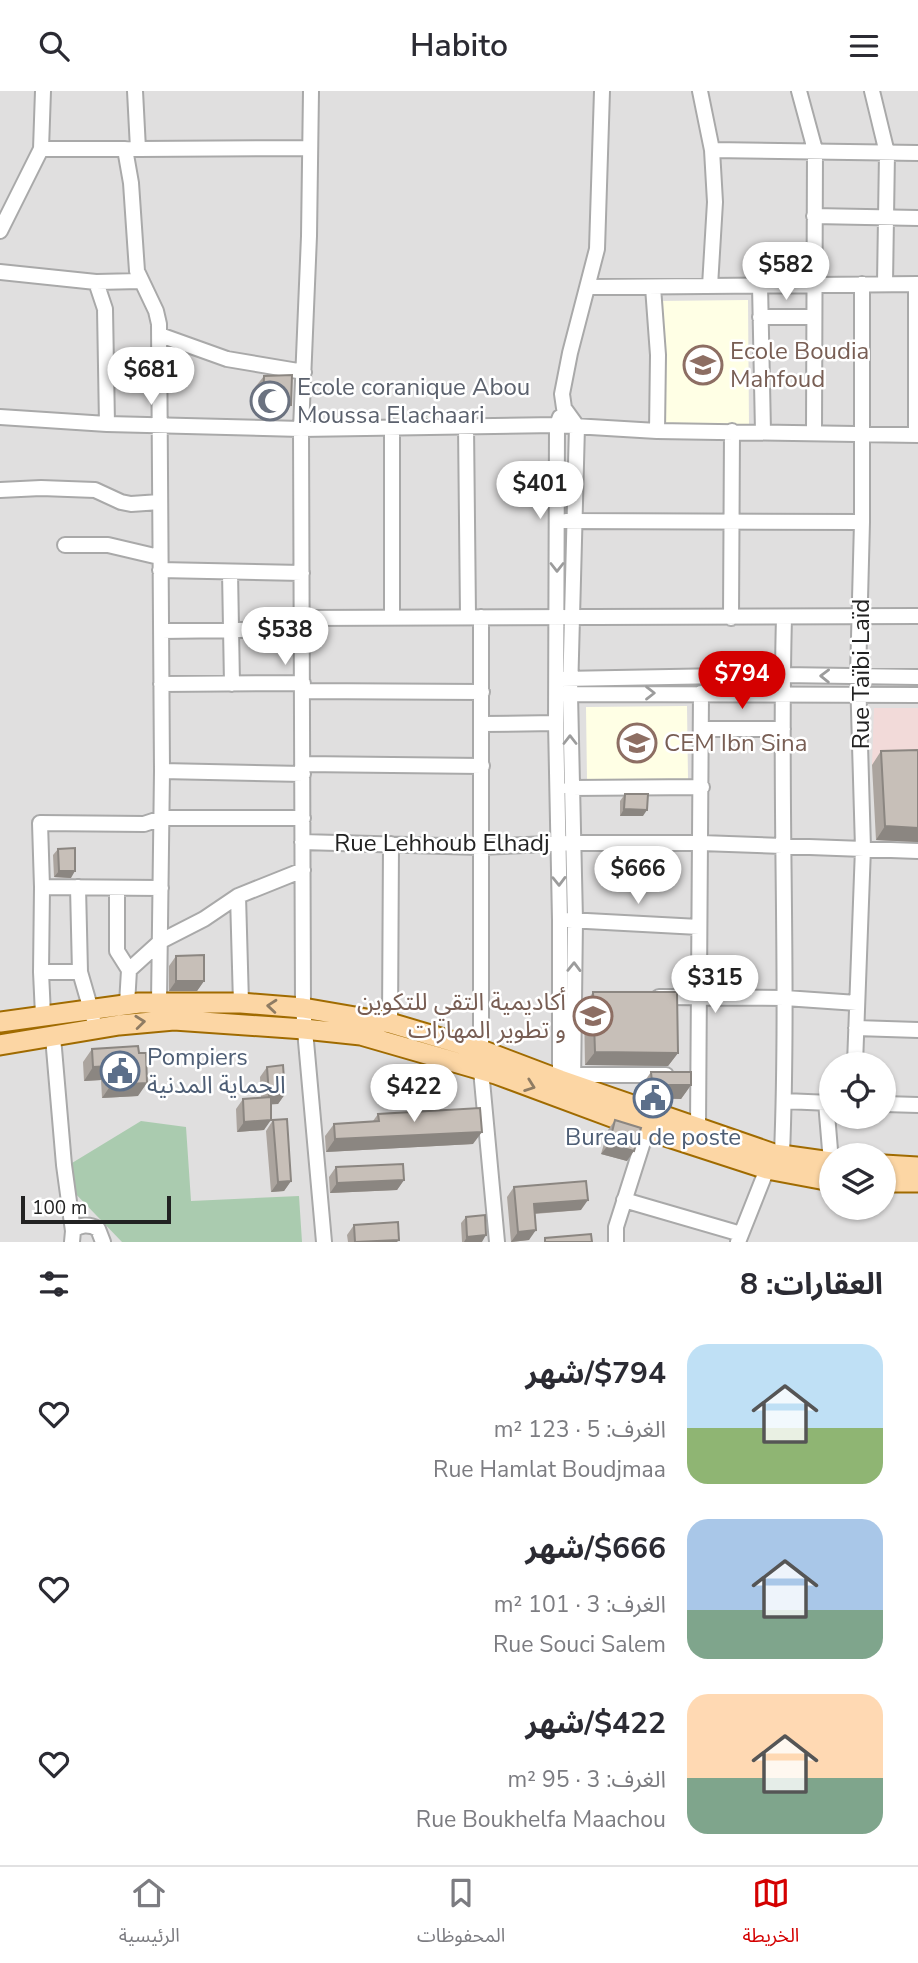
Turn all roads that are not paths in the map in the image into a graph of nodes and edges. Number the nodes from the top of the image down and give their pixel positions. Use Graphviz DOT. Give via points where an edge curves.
graph roads {
  1 [pos="43,91"];
  2 [pos="135,91"];
  3 [pos="311,91"];
  4 [pos="602,91"];
  5 [pos="700,91"];
  6 [pos="799,91"];
  7 [pos="872,91"];
  8 [pos="310,148"];
  9 [pos="41,149"];
  10 [pos="132,149"];
  11 [pos="815,150"];
  12 [pos="712,151"];
  13 [pos="918,152"];
  14 [pos="887,153"];
  15 [pos="814,216"];
  16 [pos="887,217"];
  17 [pos="918,218"];
  18 [pos="0,231"];
  19 [pos="0,272"];
  20 [pos="140,281"];
  21 [pos="96,282"];
  22 [pos="885,283"];
  23 [pos="813,284"];
  24 [pos="862,284"];
  25 [pos="917,284"];
  26 [pos="760,285"];
  27 [pos="709,286"];
  28 [pos="588,287"];
  29 [pos="653,287"];
  30 [pos="760,317"];
  31 [pos="813,317"];
  32 [pos="160,335"];
  33 [pos="304,372"];
  34 [pos="564,408"];
  35 [pos="0,417"];
  36 [pos="107,424"];
  37 [pos="160,425"];
  38 [pos="466,425"];
  39 [pos="557,425"];
  40 [pos="392,426"];
  41 [pos="577,426"];
  42 [pos="301,429"];
  43 [pos="657,431"];
  44 [pos="732,431"];
  45 [pos="763,432"];
  46 [pos="814,433"];
  47 [pos="862,434"];
  48 [pos="917,435"];
  49 [pos="0,490"];
  50 [pos="160,502"];
  51 [pos="558,520"];
  52 [pos="575,521"];
  53 [pos="862,522"];
  54 [pos="733,523"];
  55 [pos="65,545"];
  56 [pos="159,563"];
  57 [pos="230,572"];
  58 [pos="302,573"];
  59 [pos="861,615"];
  60 [pos="918,616"];
  61 [pos="392,617"];
  62 [pos="475,617"];
  63 [pos="557,617"];
  64 [pos="573,617"];
  65 [pos="731,618"];
  66 [pos="785,618"];
  67 [pos="302,624"];
  68 [pos="232,629"];
  69 [pos="161,631"];
  70 [pos="783,675"];
  71 [pos="858,676"];
  72 [pos="918,677"];
  73 [pos="161,684"];
  74 [pos="232,684"];
  75 [pos="564,686"];
  76 [pos="303,687"];
  77 [pos="482,692"];
  78 [pos="701,693"];
  79 [pos="783,694"];
  80 [pos="858,694"];
  81 [pos="918,695"];
  82 [pos="556,723"];
  83 [pos="483,724"];
  84 [pos="702,729"];
  85 [pos="783,729"];
  86 [pos="482,766"];
  87 [pos="303,769"];
  88 [pos="162,771"];
  89 [pos="702,787"];
  90 [pos="570,788"];
  91 [pos="162,818"];
  92 [pos="303,818"];
  93 [pos="302,842"];
  94 [pos="565,843"];
  95 [pos="701,843"];
  96 [pos="391,845"];
  97 [pos="783,845"];
  98 [pos="480,847"];
  99 [pos="863,848"];
  100 [pos="918,851"];
  101 [pos="303,870"];
  102 [pos="42,887"];
  103 [pos="78,887"];
  104 [pos="117,888"];
  105 [pos="161,888"];
  106 [pos="238,896"];
  107 [pos="567,920"];
  108 [pos="699,927"];
  109 [pos="161,941"];
  110 [pos="129,970"];
  111 [pos="41,972"];
  112 [pos="80,972"];
  113 [pos="649,997"];
  114 [pos="700,998"];
  115 [pos="785,998"];
  116 [pos="159,1002"];
  117 [pos="240,1003"];
  118 [pos="857,1003"];
  119 [pos="127,1004"];
  120 [pos="92,1009"];
  121 [pos="303,1009"];
  122 [pos="43,1015"];
  123 [pos="0,1022"];
  124 [pos="390,1023"];
  125 [pos="304,1028"];
  126 [pos="856,1028"];
  127 [pos="95,1029"];
  128 [pos="918,1030"];
  129 [pos="53,1037"];
  130 [pos="0,1045"];
  131 [pos="855,1052"];
  132 [pos="481,1060"];
  133 [pos="697,1076"];
  134 [pos="568,1080"];
  135 [pos="784,1101"];
  136 [pos="819,1103"];
  137 [pos="896,1104"];
  138 [pos="918,1105"];
  139 [pos="650,1121"];
  140 [pos="698,1128"];
  141 [pos="782,1154"];
  142 [pos="819,1160"];
  143 [pos="896,1166"];
  144 [pos="918,1167"];
  145 [pos="767,1169"];
  146 [pos="819,1179"];
  147 [pos="896,1182"];
  148 [pos="918,1182"];
  149 [pos="624,1200"];
  150 [pos="73,1237"];
  151 [pos="739,1238"];
  152 [pos="103,1242"];
  153 [pos="324,1242"];
  154 [pos="497,1242"];
  155 [pos="616,1242"];
  1 -- 9 [label="street"];
  2 -- 10 [label="street"];
  3 -- 8 [label="street"];
  4 -- 28 [label="street" via="597,249"];
  5 -- 12 [label="street"];
  6 -- 11 [label="street"];
  7 -- 14 [label="street"];
  8 -- 10 [label="street"];
  8 -- 33 [label="street"];
  9 -- 10 [label="street"];
  9 -- 18 [label="street"];
  10 -- 20 [label="street"];
  11 -- 12 [label="street"];
  11 -- 14 [label="street"];
  11 -- 15 [label="street"];
  12 -- 27 [label="street" via="715,202"];
  13 -- 14 [label="street"];
  14 -- 16 [label="street"];
  15 -- 16 [label="street"];
  15 -- 23 [label="street"];
  16 -- 17 [label="street"];
  16 -- 22 [label="street"];
  19 -- 21 [label="street"];
  20 -- 21 [label="street"];
  20 -- 32 [label="street" via="156,311"];
  21 -- 36 [label="street" via="105,309"];
  22 -- 24 [label="street"];
  22 -- 25 [label="street"];
  23 -- 24 [label="street"];
  23 -- 26 [label="street"];
  23 -- 31 [label="street"];
  24 -- 47 [label="street, Rue Taïbi Laïd"];
  25 -- 48 [label="street"];
  26 -- 27 [label="street"];
  26 -- 30 [label="street"];
  27 -- 29 [label="street"];
  28 -- 29 [label="street"];
  28 -- 34 [label="street" via="569,353"];
  29 -- 43 [label="street"];
  30 -- 31 [label="street"];
  30 -- 45 [label="street"];
  31 -- 46 [label="street"];
  32 -- 33 [label="street" via="227,359"];
  32 -- 37 [label="street"];
  33 -- 42 [label="street"];
  34 -- 39 [label="street"];
  34 -- 41 [label="street"];
  35 -- 36 [label="street"];
  36 -- 37 [label="street"];
  37 -- 42 [label="street"];
  37 -- 50 [label="street"];
  38 -- 39 [label="street"];
  38 -- 40 [label="street"];
  38 -- 62 [label="street"];
  39 -- 41 [label="street"];
  39 -- 51 [label="street"];
  40 -- 42 [label="street"];
  40 -- 61 [label="street"];
  41 -- 43 [label="street"];
  41 -- 52 [label="street"];
  42 -- 58 [label="street"];
  43 -- 44 [label="street"];
  44 -- 45 [label="street"];
  44 -- 54 [label="street"];
  45 -- 46 [label="street"];
  46 -- 47 [label="street"];
  47 -- 48 [label="street"];
  47 -- 53 [label="street, Rue Taïbi Laïd"];
  49 -- 50 [label="street" via="95,490 131,504"];
  50 -- 56 [label="street"];
  51 -- 52 [label="street"];
  51 -- 63 [label="street, one-way"];
  52 -- 54 [label="street"];
  52 -- 64 [label="street"];
  53 -- 54 [label="street"];
  53 -- 59 [label="street, Rue Taïbi Laïd"];
  54 -- 65 [label="street"];
  55 -- 56 [label="street" via="108,545"];
  56 -- 57 [label="street"];
  56 -- 69 [label="street"];
  57 -- 58 [label="street"];
  57 -- 68 [label="street"];
  58 -- 67 [label="street"];
  59 -- 60 [label="street"];
  59 -- 66 [label="street"];
  59 -- 71 [label="street, Rue Taïbi Laïd"];
  61 -- 62 [label="street"];
  61 -- 67 [label="street"];
  62 -- 63 [label="street"];
  62 -- 77 [label="street"];
  63 -- 64 [label="street"];
  63 -- 75 [label="street"];
  64 -- 65 [label="street"];
  64 -- 75 [label="street"];
  65 -- 66 [label="street"];
  66 -- 70 [label="street"];
  67 -- 68 [label="street"];
  67 -- 76 [label="street"];
  68 -- 69 [label="street"];
  68 -- 74 [label="street"];
  69 -- 73 [label="street"];
  71 -- 70 [label="street, one-way"];
  70 -- 75 [label="street"];
  70 -- 79 [label="street"];
  71 -- 72 [label="street"];
  71 -- 80 [label="street, Rue Taïbi Laïd"];
  73 -- 74 [label="street"];
  73 -- 88 [label="street"];
  74 -- 76 [label="street"];
  75 -- 78 [label="street, one-way"];
  75 -- 82 [label="street"];
  90 -- 75 [label="street, one-way"];
  76 -- 77 [label="street"];
  76 -- 87 [label="street"];
  77 -- 83 [label="street"];
  78 -- 79 [label="street"];
  78 -- 84 [label="street"];
  79 -- 80 [label="street"];
  79 -- 85 [label="street"];
  80 -- 81 [label="street"];
  80 -- 99 [label="street, Rue Taïbi Laïd"];
  82 -- 83 [label="street"];
  82 -- 94 [label="street"];
  83 -- 86 [label="street"];
  84 -- 85 [label="street"];
  84 -- 89 [label="street"];
  85 -- 97 [label="street"];
  86 -- 87 [label="street"];
  86 -- 98 [label="street"];
  87 -- 88 [label="street"];
  87 -- 92 [label="street"];
  88 -- 91 [label="street"];
  89 -- 90 [label="street"];
  89 -- 95 [label="street"];
  90 -- 94 [label="street"];
  91 -- 92 [label="street"];
  91 -- 102 [label="street" via="144,824 40,823"];
  91 -- 105 [label="street"];
  92 -- 93 [label="street"];
  93 -- 96 [label="street, Rue Lehhoub Elhadj"];
  93 -- 101 [label="street"];
  94 -- 95 [label="street, Rue Lehhoub Elhadj"];
  94 -- 98 [label="street, Rue Lehhoub Elhadj"];
  94 -- 107 [label="street"];
  95 -- 97 [label="street, Rue Lehhoub Elhadj"];
  95 -- 108 [label="street"];
  96 -- 98 [label="street, Rue Lehhoub Elhadj"];
  96 -- 124 [label="street"];
  97 -- 99 [label="street, Rue Lehhoub Elhadj"];
  97 -- 115 [label="street"];
  98 -- 132 [label="street"];
  99 -- 100 [label="street, Rue Lehhoub Elhadj"];
  99 -- 118 [label="street, Rue Taïbi Laïd"];
  101 -- 106 [label="street"];
  101 -- 121 [label="street"];
  102 -- 103 [label="street"];
  102 -- 111 [label="street"];
  103 -- 104 [label="street"];
  103 -- 112 [label="street"];
  104 -- 105 [label="street"];
  104 -- 110 [label="street" via="117,951"];
  105 -- 109 [label="street"];
  106 -- 109 [label="street"];
  106 -- 117 [label="street"];
  107 -- 108 [label="street"];
  107 -- 134 [label="street"];
  134 -- 107 [label="street, one-way" via="580,996"];
  108 -- 114 [label="street"];
  109 -- 110 [label="street"];
  109 -- 116 [label="street"];
  110 -- 119 [label="street"];
  111 -- 112 [label="street"];
  111 -- 122 [label="street"];
  112 -- 120 [label="street"];
  113 -- 114 [label="street"];
  114 -- 115 [label="street"];
  114 -- 133 [label="street"];
  115 -- 118 [label="street"];
  115 -- 135 [label="street"];
  116 -- 117 [label="main road"];
  116 -- 119 [label="main road"];
  121 -- 117 [label="main road, one-way"];
  118 -- 126 [label="street, Rue Taïbi Laïd"];
  119 -- 120 [label="main road"];
  120 -- 122 [label="main road"];
  120 -- 127 [label="street"];
  121 -- 124 [label="main road"];
  121 -- 125 [label="street"];
  122 -- 123 [label="main road"];
  124 -- 132 [label="main road"];
  127 -- 125 [label="main road, one-way" via="174,1020"];
  125 -- 132 [label="main road"];
  125 -- 153 [label="street"];
  126 -- 128 [label="street"];
  126 -- 131 [label="street, Rue Taïbi Laïd"];
  127 -- 129 [label="main road"];
  129 -- 130 [label="main road"];
  129 -- 150 [label="street"];
  132 -- 134 [label="main road"];
  132 -- 139 [label="main road, one-way"];
  132 -- 154 [label="street"];
  133 -- 134 [label="street"];
  133 -- 140 [label="street"];
  134 -- 139 [label="main road"];
  135 -- 136 [label="street"];
  135 -- 141 [label="street"];
  137 -- 138 [label="street"];
  139 -- 140 [label="main road"];
  139 -- 145 [label="main road"];
  139 -- 149 [label="street"];
  140 -- 141 [label="main road"];
  141 -- 142 [label="main road"];
  141 -- 145 [label="street"];
  143 -- 144 [label="main road"];
  145 -- 146 [label="main road"];
  145 -- 151 [label="street"];
  147 -- 148 [label="main road"];
  149 -- 151 [label="street"];
  149 -- 155 [label="street"];
  150 -- 152 [label="street" via="81,1226 93,1226"];
}
